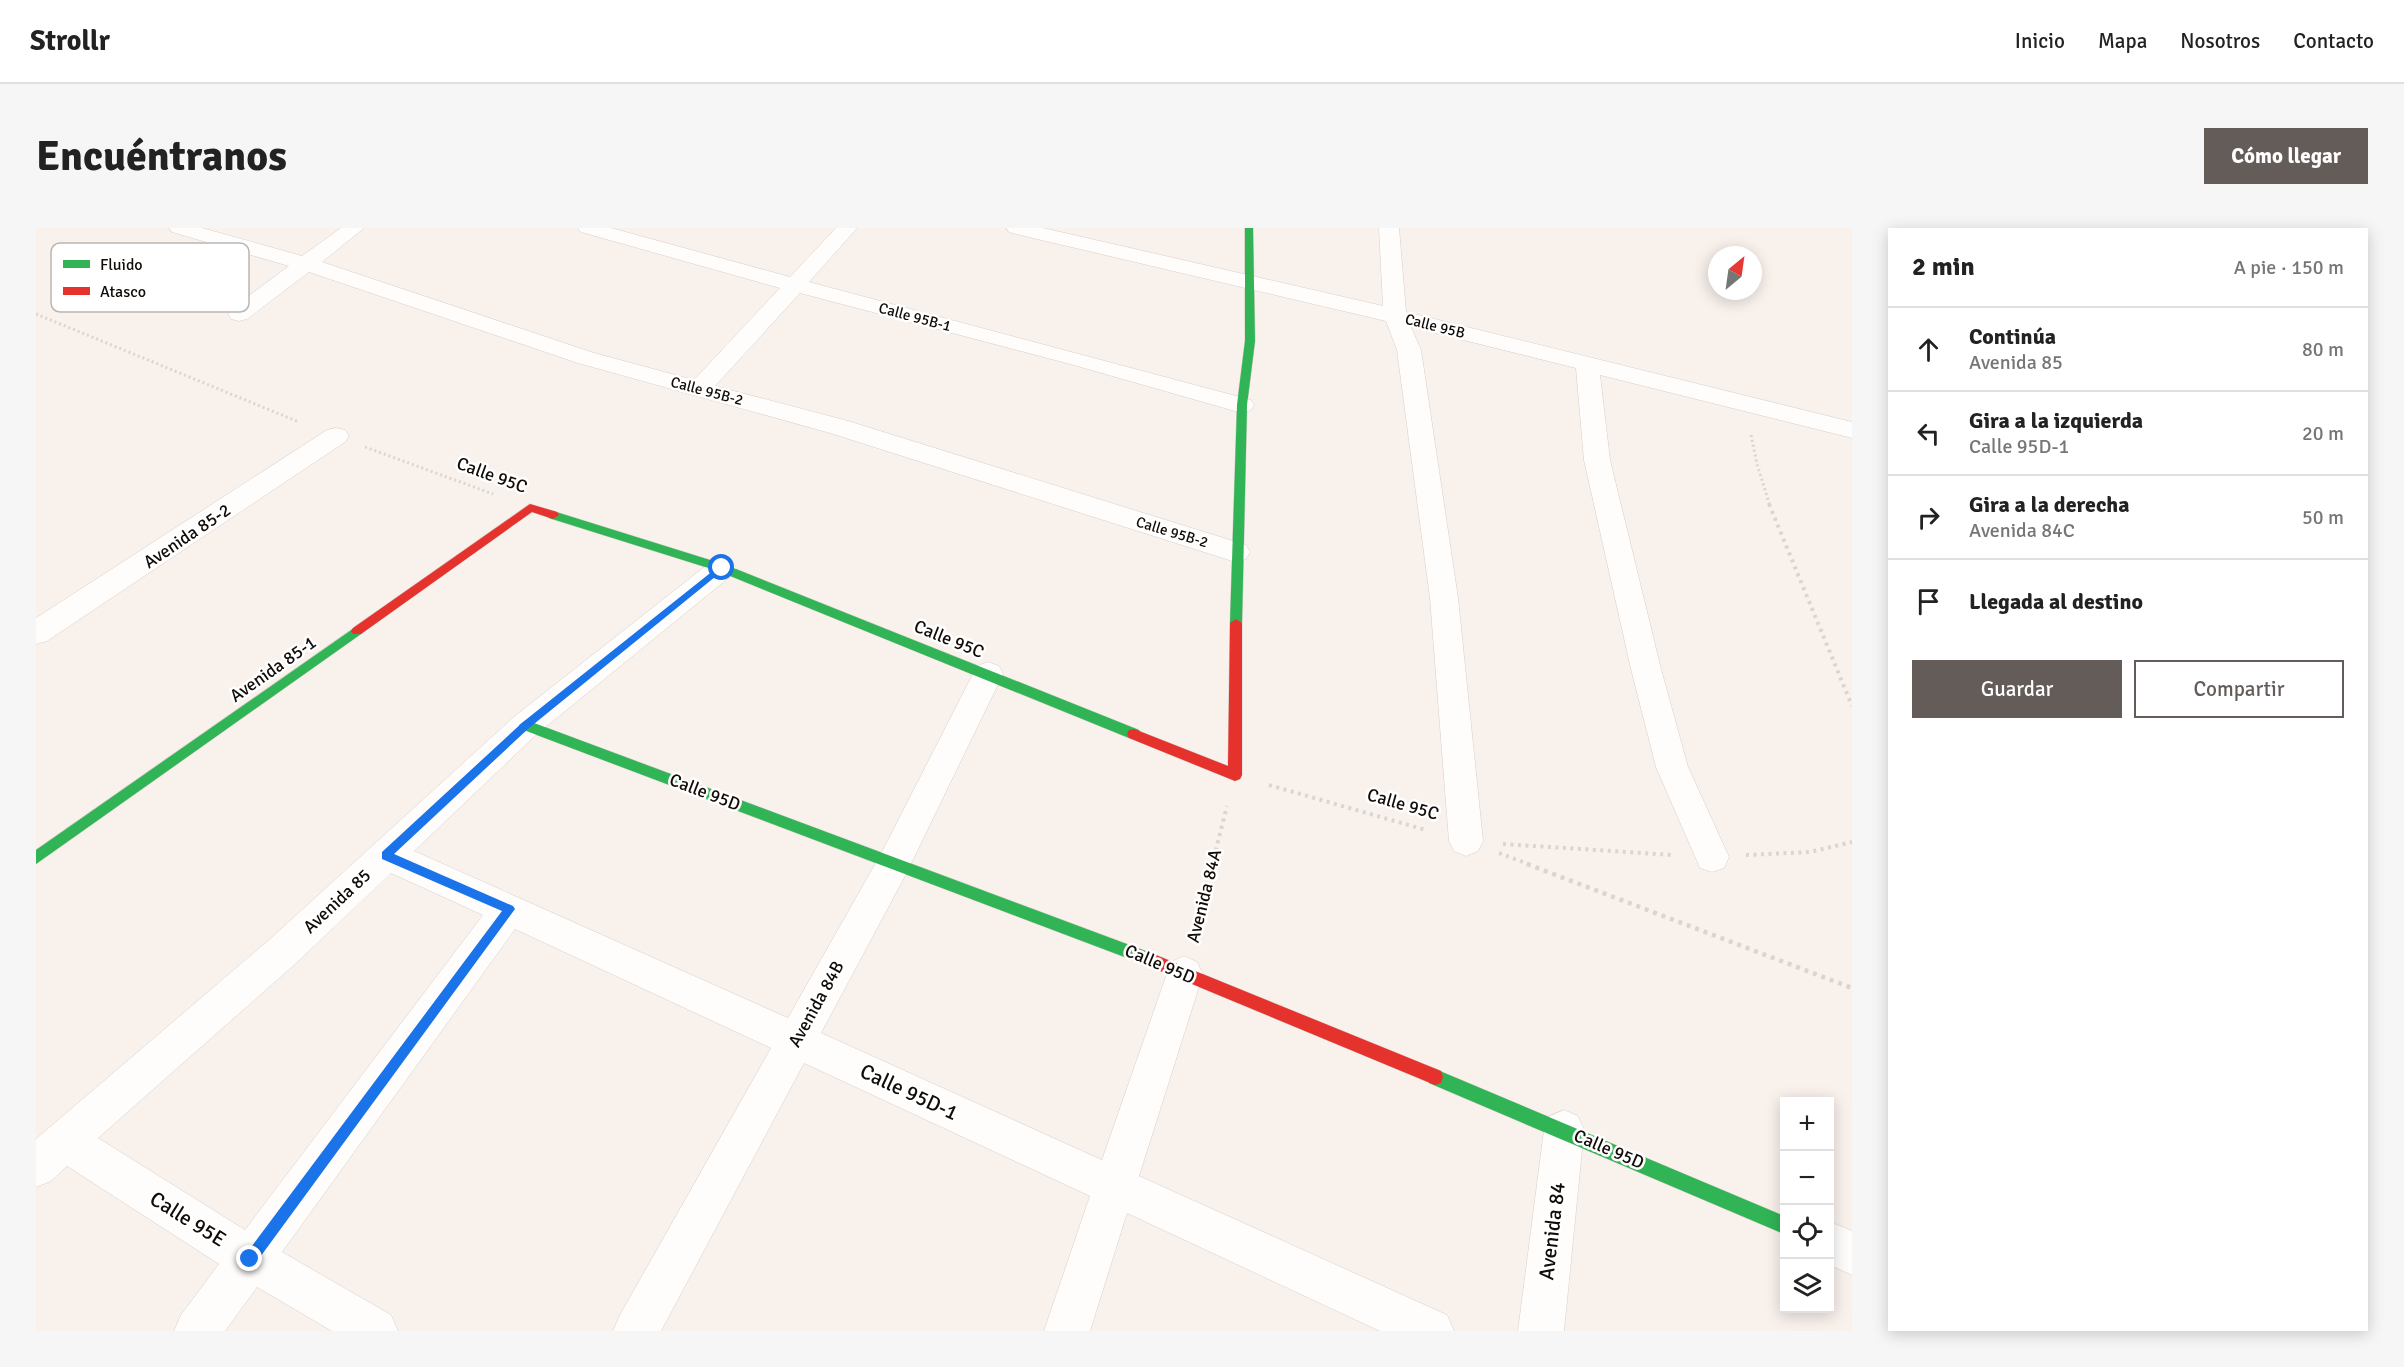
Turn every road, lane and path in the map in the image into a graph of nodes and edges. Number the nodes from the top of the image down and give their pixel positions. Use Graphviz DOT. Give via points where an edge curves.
graph roads {
  1 [pos="180,228"];
  2 [pos="354,228"];
  3 [pos="588,228"];
  4 [pos="847,228"];
  5 [pos="1016,228"];
  6 [pos="1249,228"];
  7 [pos="1389,228"];
  8 [pos="232,243"];
  9 [pos="249,248"];
  10 [pos="305,264"];
  11 [pos="1249,283"];
  12 [pos="794,285"];
  13 [pos="249,306"];
  14 [pos="242,312"];
  15 [pos="36,314"];
  16 [pos="239,314"];
  17 [pos="1395,316"];
  18 [pos="1587,364"];
  19 [pos="699,389"];
  20 [pos="1747,403"];
  21 [pos="1242,405"];
  22 [pos="1852,430"];
  23 [pos="336,436"];
  24 [pos="530,508"];
  25 [pos="1236,552"];
  26 [pos="722,568"];
  27 [pos="36,633"];
  28 [pos="988,674"];
  29 [pos="1852,706"];
  30 [pos="526,725"];
  31 [pos="1235,775"];
  32 [pos="1466,841"];
  33 [pos="1852,842"];
  34 [pos="386,855"];
  35 [pos="1712,857"];
  36 [pos="36,858"];
  37 [pos="894,863"];
  38 [pos="509,909"];
  39 [pos="1184,974"];
  40 [pos="1852,988"];
  41 [pos="796,1040"];
  42 [pos="1564,1130"];
  43 [pos="50,1154"];
  44 [pos="1115,1186"];
  45 [pos="1780,1223"];
  46 [pos="1834,1246"];
  47 [pos="1852,1253"];
  48 [pos="250,1259"];
  49 [pos="197,1331"];
  50 [pos="375,1331"];
  51 [pos="636,1331"];
  52 [pos="1067,1331"];
  53 [pos="1431,1331"];
  54 [pos="1540,1331"];
  1 -- 8 [label="street, Calle 95B-2"];
  2 -- 10 [label="street"];
  3 -- 12 [label="street, Calle 95B-1"];
  4 -- 12 [label="street"];
  5 -- 11 [label="street, Calle 95B"];
  6 -- 11 [label="street"];
  7 -- 17 [label="street"];
  9 -- 10 [label="street, Calle 95B-2"];
  10 -- 13 [label="street"];
  10 -- 19 [label="street, Calle 95B-2" via="586,358"];
  11 -- 17 [label="street, Calle 95B"];
  11 -- 21 [label="street" via="1250,341"];
  12 -- 19 [label="street"];
  12 -- 21 [label="street, Calle 95B-1"];
  14 -- 16 [label="street"];
  15 -- 23 [label="path, Calle 95C"];
  17 -- 18 [label="street, Calle 95B"];
  17 -- 32 [label="street" via="1409,350 1444,598"];
  18 -- 20 [label="street, Calle 95B"];
  18 -- 35 [label="street" via="1597,460 1646,669 1672,767"];
  19 -- 25 [label="street, Calle 95B-2" via="839,428"];
  20 -- 22 [label="street, Calle 95B"];
  20 -- 29 [label="path" via="1754,457 1769,505"];
  21 -- 25 [label="street"];
  23 -- 24 [label="path, Calle 95C"];
  23 -- 27 [label="street, Avenida 85-2"];
  24 -- 26 [label="street, Calle 95C"];
  24 -- 36 [label="street, Avenida 85-1"];
  25 -- 31 [label="street"];
  26 -- 28 [label="street, Calle 95C"];
  26 -- 30 [label="street, Avenida 85"];
  28 -- 31 [label="street, Calle 95C"];
  28 -- 37 [label="street, Avenida 84B"];
  30 -- 34 [label="street, Avenida 85"];
  30 -- 37 [label="street, Calle 95D"];
  31 -- 32 [label="path, Calle 95C"];
  31 -- 39 [label="path, Avenida 84A"];
  32 -- 35 [label="path"];
  32 -- 40 [label="path, Calle 95C"];
  33 -- 35 [label="path" via="1810,852"];
  34 -- 38 [label="street, Calle 95D-1"];
  34 -- 43 [label="street, Avenida 85" via="282,952"];
  37 -- 39 [label="street, Calle 95D"];
  37 -- 41 [label="street, Avenida 84B"];
  38 -- 41 [label="street, Calle 95D-1"];
  38 -- 48 [label="street"];
  39 -- 42 [label="street, Calle 95D"];
  39 -- 44 [label="street"];
  41 -- 44 [label="street, Calle 95D-1"];
  41 -- 51 [label="street, Avenida 84B"];
  42 -- 45 [label="street, Calle 95D"];
  42 -- 54 [label="street, Avenida 84"];
  43 -- 48 [label="street, Calle 95E"];
  44 -- 52 [label="street"];
  44 -- 53 [label="street, Calle 95D-1"];
  46 -- 47 [label="street"];
  48 -- 49 [label="street"];
  48 -- 50 [label="street, Calle 95E"];
}
